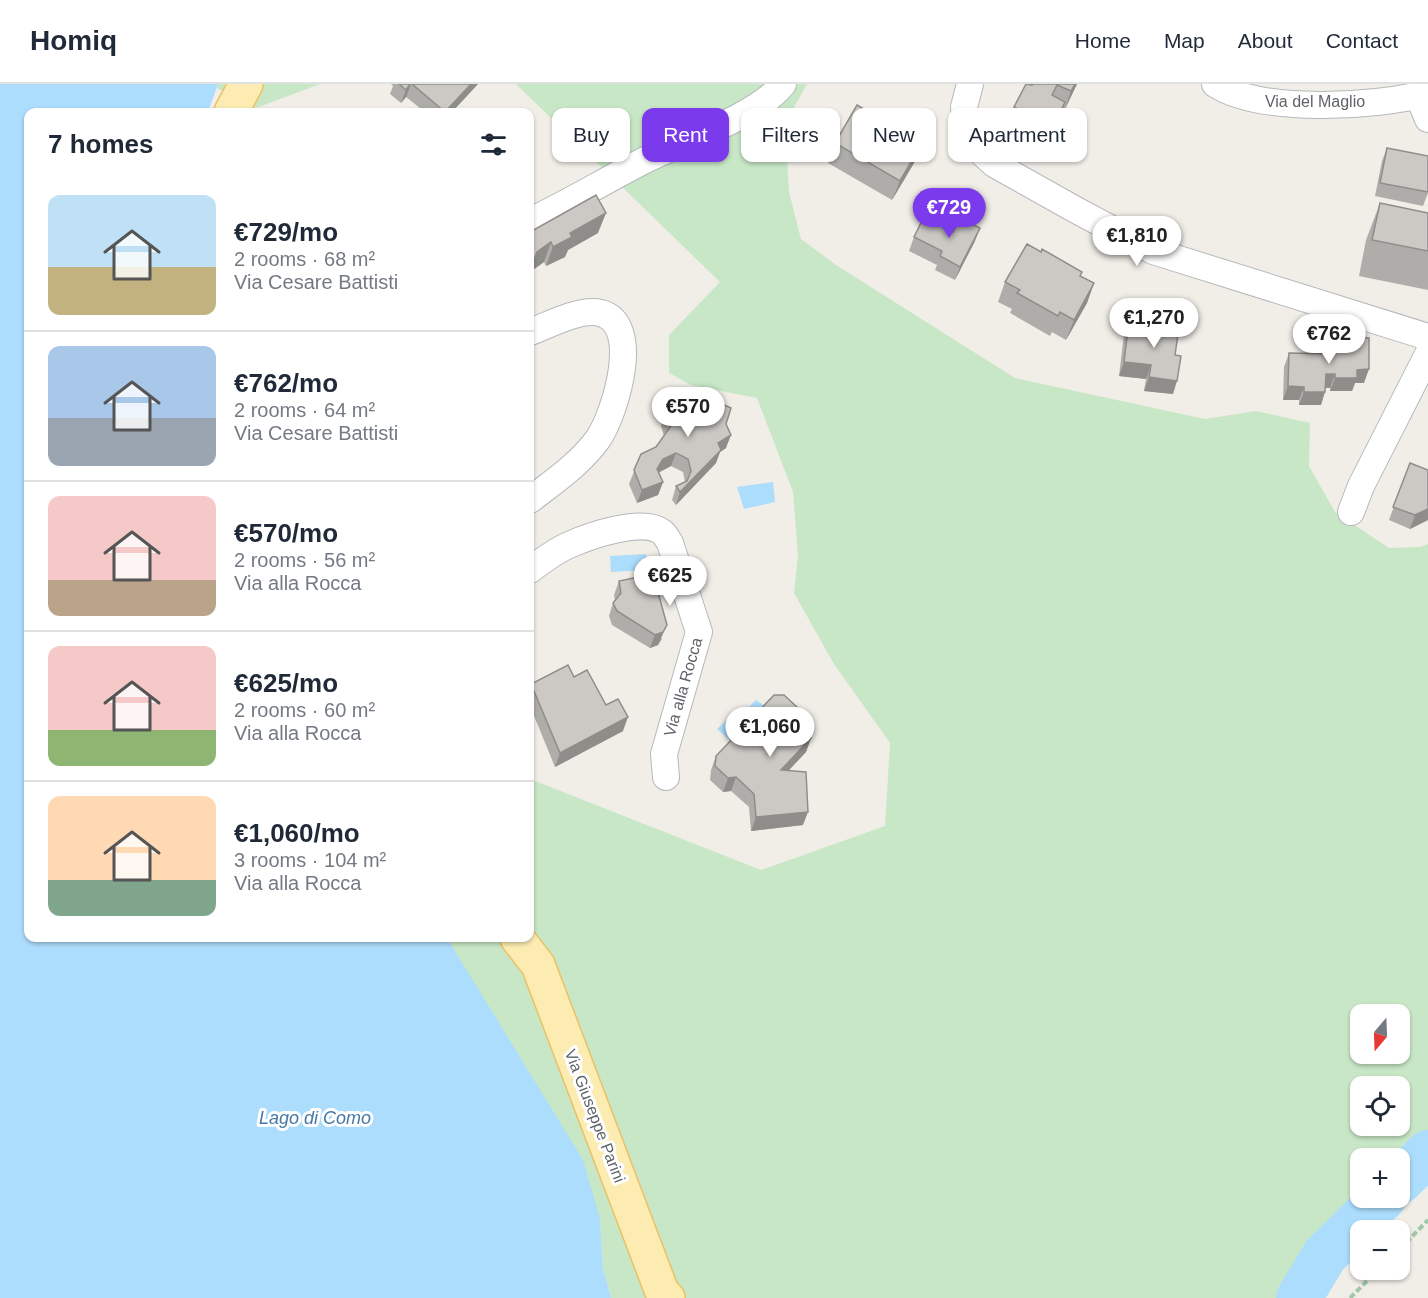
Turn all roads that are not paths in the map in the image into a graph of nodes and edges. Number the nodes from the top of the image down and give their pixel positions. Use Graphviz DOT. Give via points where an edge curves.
graph roads {
  1 [pos="246,84"];
  2 [pos="783,84"];
  3 [pos="970,84"];
  4 [pos="1215,84"];
  5 [pos="1423,94"];
  6 [pos="233,108"];
  7 [pos="1428,119"];
  8 [pos="534,219"];
  9 [pos="534,332"];
  10 [pos="1428,337"];
  11 [pos="1428,354"];
  12 [pos="534,497"];
  13 [pos="1351,512"];
  14 [pos="534,567"];
  15 [pos="666,777"];
  16 [pos="520,942"];
  17 [pos="668,1298"];
  1 -- 6 [label="main road"];
  2 -- 8 [label="street" via="764,101 722,124"];
  3 -- 10 [label="street" via="965,121 980,151 994,164 1076,210 1153,251"];
  4 -- 5 [label="street, Via del Maglio" via="1273,103 1358,102"];
  5 -- 7 [label="street, Via del Maglio"];
  9 -- 12 [label="street" via="581,314 609,316 618,325 623,360 611,413 597,440 569,470"];
  11 -- 13 [label="street"];
  14 -- 15 [label="street, Via alla Rocca" via="566,545 616,530 646,526 662,532 670,543 699,632 664,754"];
  16 -- 17 [label="main road, Via Giuseppe Parini" via="537,965 662,1293"];
}
